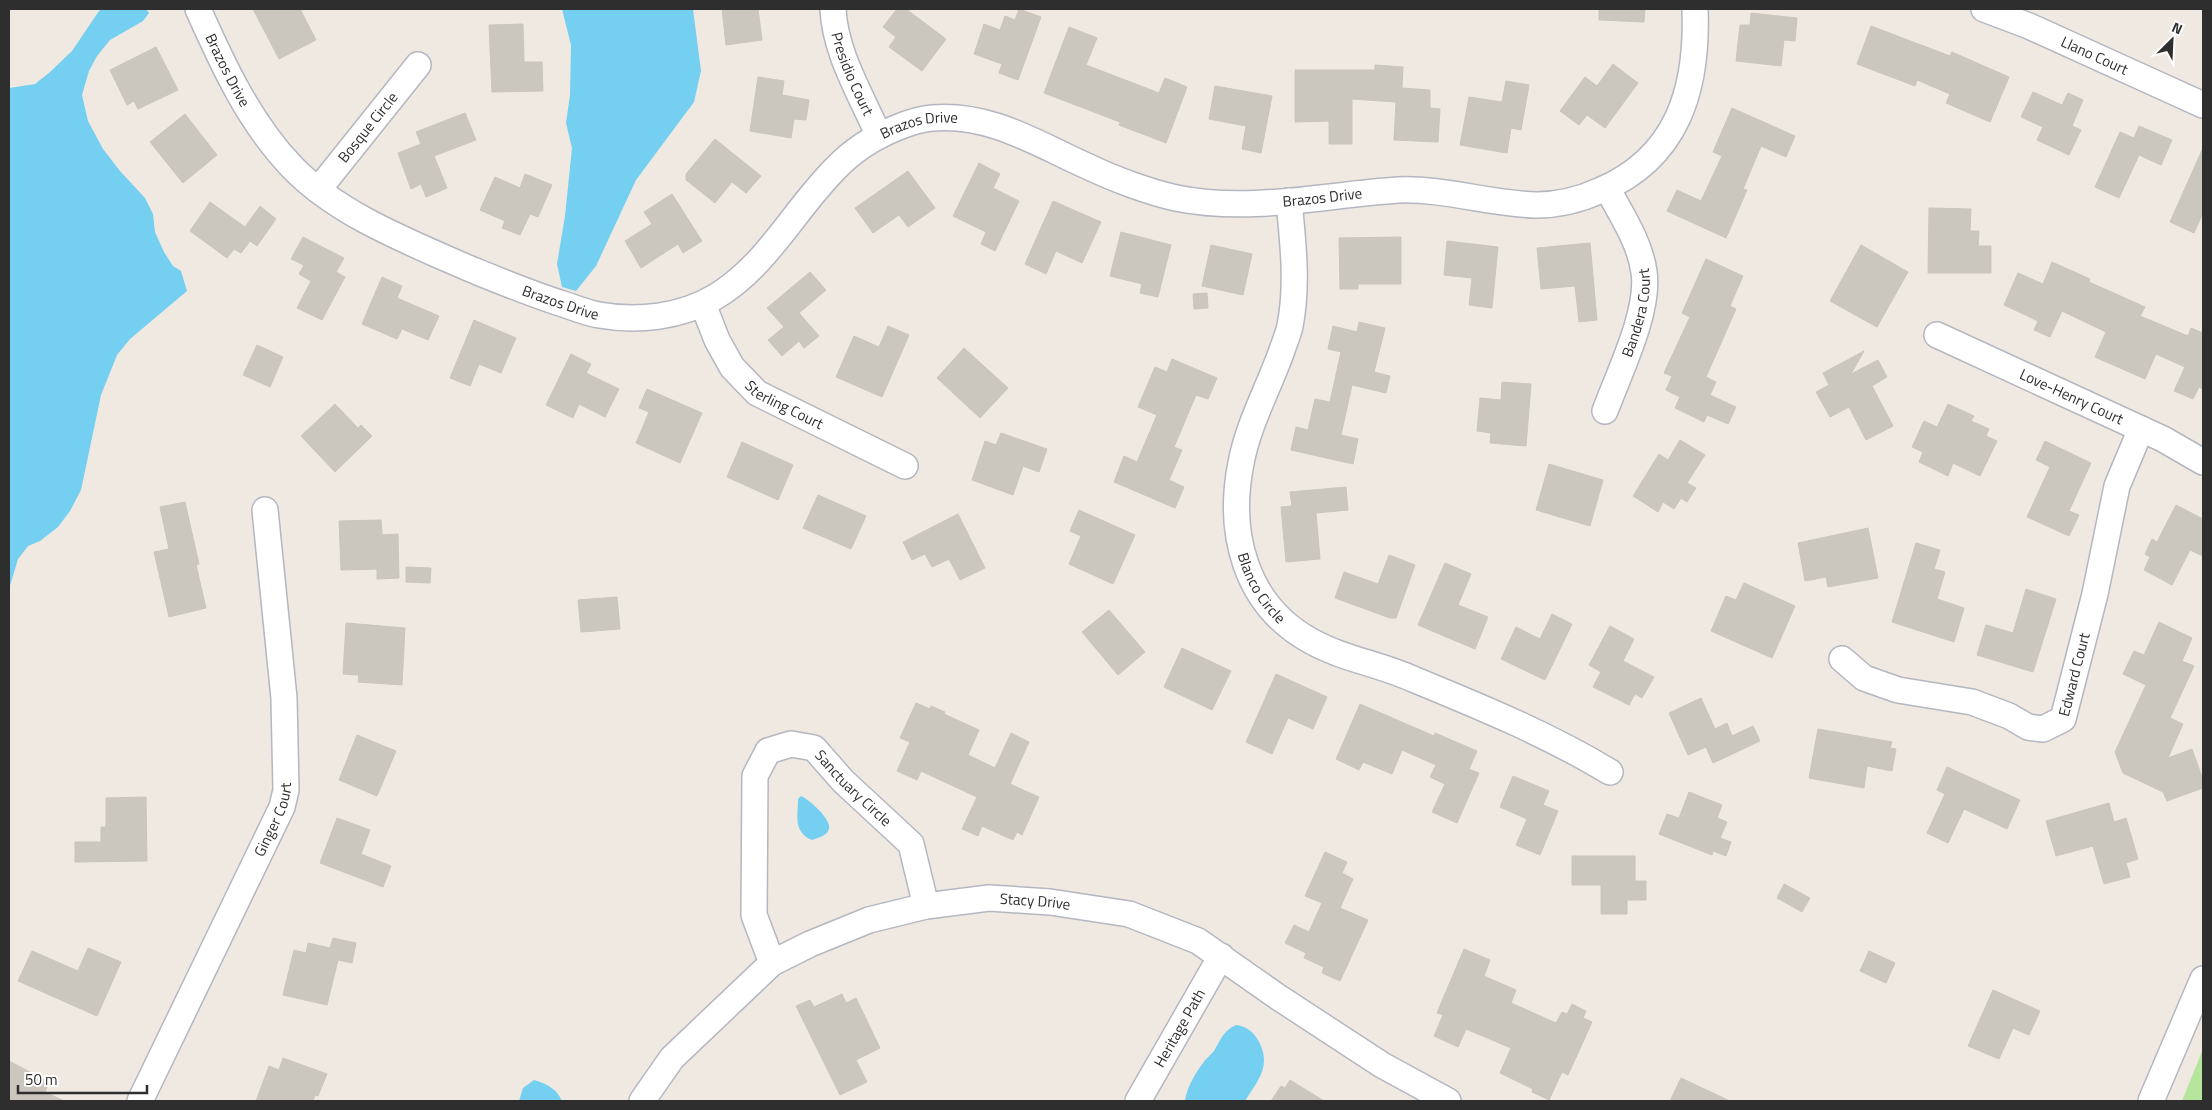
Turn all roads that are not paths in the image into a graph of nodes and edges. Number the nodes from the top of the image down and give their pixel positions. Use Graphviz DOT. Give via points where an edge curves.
graph roads {
  1 [pos="198,9"];
  2 [pos="834,9"];
  3 [pos="1695,9"];
  4 [pos="1984,9"];
  5 [pos="418,65"];
  6 [pos="2203,105"];
  7 [pos="879,136"];
  8 [pos="1607,188"];
  9 [pos="318,190"];
  10 [pos="1289,202"];
  11 [pos="703,304"];
  12 [pos="1937,335"];
  13 [pos="1605,410"];
  14 [pos="2141,429"];
  15 [pos="2203,462"];
  16 [pos="905,466"];
  17 [pos="265,510"];
  18 [pos="1842,659"];
  19 [pos="1610,772"];
  20 [pos="926,906"];
  21 [pos="1220,956"];
  22 [pos="772,963"];
  23 [pos="2203,979"];
  24 [pos="140,1101"];
  25 [pos="642,1101"];
  26 [pos="1138,1101"];
  27 [pos="1448,1101"];
  28 [pos="2150,1101"];
  1 -- 9 [label="street, Brazos Drive" via="249,110 271,143"];
  2 -- 7 [label="street, Presidio Court" via="834,25 840,46"];
  3 -- 8 [label="street, Brazos Drive" via="1694,66 1674,127 1651,158"];
  4 -- 6 [label="street, Llano Court"];
  5 -- 9 [label="street, Bosque Circle"];
  7 -- 10 [label="street, Brazos Drive" via="911,122 959,118 1011,130 1092,169 1175,197 1241,204"];
  7 -- 11 [label="street, Brazos Drive" via="836,167 755,266 721,294"];
  8 -- 10 [label="street, Brazos Drive" via="1580,199 1535,205 1403,190"];
  8 -- 13 [label="street, Bandera Court" via="1640,254 1644,292 1639,318"];
  9 -- 11 [label="street, Brazos Drive" via="404,240 523,292 597,315 642,319"];
  10 -- 19 [label="street, Blanco Circle" via="1295,272 1290,327 1249,434 1241,464 1236,514 1238,541 1255,587 1267,605 1310,640 1343,655 1406,675 1525,726"];
  11 -- 16 [label="street, Sterling Court" via="732,367 757,392"];
  12 -- 14 [label="street, Love-Henry Court"];
  14 -- 15 [label="street, Love-Henry Court"];
  14 -- 18 [label="street, Edward Court" via="2117,486 2095,594 2063,719 2043,729 2028,727 1972,702 1898,690 1864,678"];
  17 -- 24 [label="street, Ginger Court" via="284,698 286,790 282,807"];
  20 -- 21 [label="street, Stacy Drive" via="989,898 1050,902 1129,914 1198,941"];
  20 -- 22 [label="street, Stacy Drive" via="869,920"];
  20 -- 22 [label="street, Sanctuary Circle" via="910,844 843,782 814,748 791,744 768,751 755,776 754,915"];
  21 -- 26 [label="street, Heritage Path"];
  21 -- 27 [label="street, Stacy Drive" via="1382,1065"];
  22 -- 25 [label="street, Stacy Drive" via="672,1058"];
  23 -- 28 [label="street"];
}
